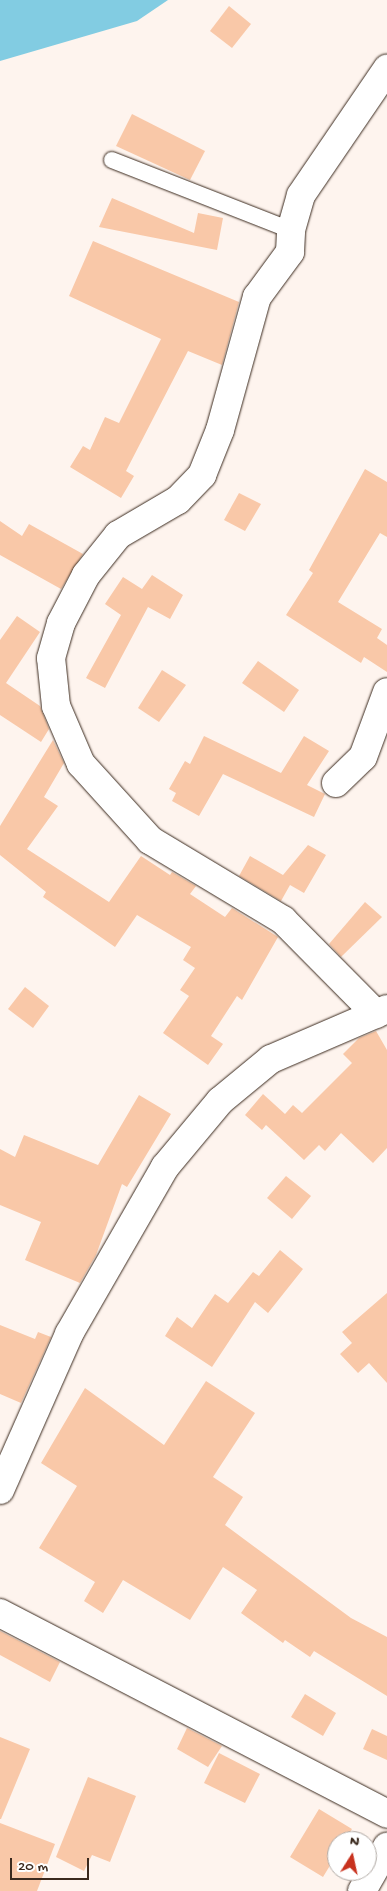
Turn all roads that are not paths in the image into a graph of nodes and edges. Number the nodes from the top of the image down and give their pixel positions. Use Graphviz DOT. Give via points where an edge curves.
graph roads {
  1 [pos="387,69"];
  2 [pos="112,160"];
  3 [pos="291,230"];
  4 [pos="387,692"];
  5 [pos="336,783"];
  6 [pos="381,1012"];
  7 [pos="0,1490"];
  8 [pos="0,1613"];
  9 [pos="387,1814"];
  10 [pos="387,1847"];
  11 [pos="362,1891"];
  1 -- 3 [label="street" via="301,195"];
  2 -- 3 [label="lane"];
  3 -- 6 [label="street" via="290,252 257,297 225,413 202,475 178,500 118,535 86,574 61,623 51,658 56,706 81,764 150,840 283,920"];
  4 -- 5 [label="street" via="363,757"];
  6 -- 7 [label="street" via="271,1059 220,1101 165,1168 69,1334"];
  8 -- 9 [label="street"];
  10 -- 11 [label="street"];
}
